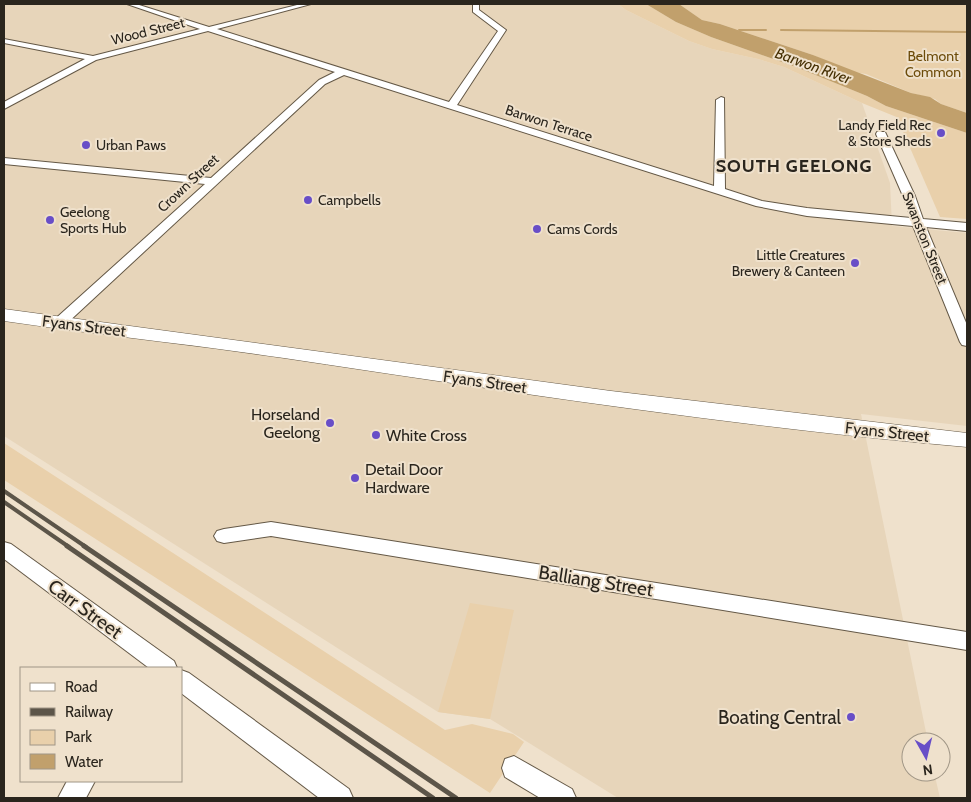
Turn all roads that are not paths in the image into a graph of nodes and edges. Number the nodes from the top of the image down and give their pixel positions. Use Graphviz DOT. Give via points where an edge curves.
graph roads {
  1 [pos="130,4"];
  2 [pos="308,4"];
  3 [pos="476,4"];
  4 [pos="208,28"];
  5 [pos="4,41"];
  6 [pos="93,58"];
  7 [pos="342,72"];
  8 [pos="721,100"];
  9 [pos="4,106"];
  10 [pos="451,106"];
  11 [pos="881,134"];
  12 [pos="4,161"];
  13 [pos="212,181"];
  14 [pos="719,192"];
  15 [pos="918,223"];
  16 [pos="967,227"];
  17 [pos="961,311"];
  18 [pos="4,315"];
  19 [pos="59,323"];
  20 [pos="967,342"];
  21 [pos="967,440"];
  22 [pos="224,536"];
  23 [pos="4,549"];
  24 [pos="967,641"];
  25 [pos="157,666"];
  26 [pos="182,681"];
  27 [pos="514,768"];
  28 [pos="81,782"];
  29 [pos="71,798"];
  30 [pos="340,798"];
  31 [pos="563,798"];
  1 -- 4 [label="street, Barwon Terrace"];
  2 -- 4 [label="street, Wood Street"];
  3 -- 10 [label="street" via="475,11 502,30"];
  4 -- 6 [label="street, Wood Street"];
  4 -- 7 [label="street, Barwon Terrace"];
  5 -- 6 [label="street"];
  6 -- 9 [label="street, Wood Street"];
  7 -- 10 [label="street, Barwon Terrace"];
  7 -- 13 [label="street, Crown Street" via="322,82"];
  8 -- 14 [label="street"];
  10 -- 14 [label="street, Barwon Terrace"];
  11 -- 15 [label="street, Swanston Street"];
  12 -- 13 [label="street"];
  13 -- 19 [label="street, Crown Street"];
  14 -- 15 [label="street, Barwon Terrace" via="760,204 807,212"];
  15 -- 16 [label="street, Barwon Terrace"];
  15 -- 17 [label="street, Swanston Street"];
  17 -- 20 [label="street, Swanston Street"];
  18 -- 19 [label="main road, Fyans Street"];
  19 -- 21 [label="main road, Fyans Street" via="611,398"];
  22 -- 24 [label="street, Balliang Street" via="271,529"];
  23 -- 25 [label="street, Carr Street"];
  26 -- 30 [label="street"];
  27 -- 31 [label="street"];
  28 -- 29 [label="street"];
}
